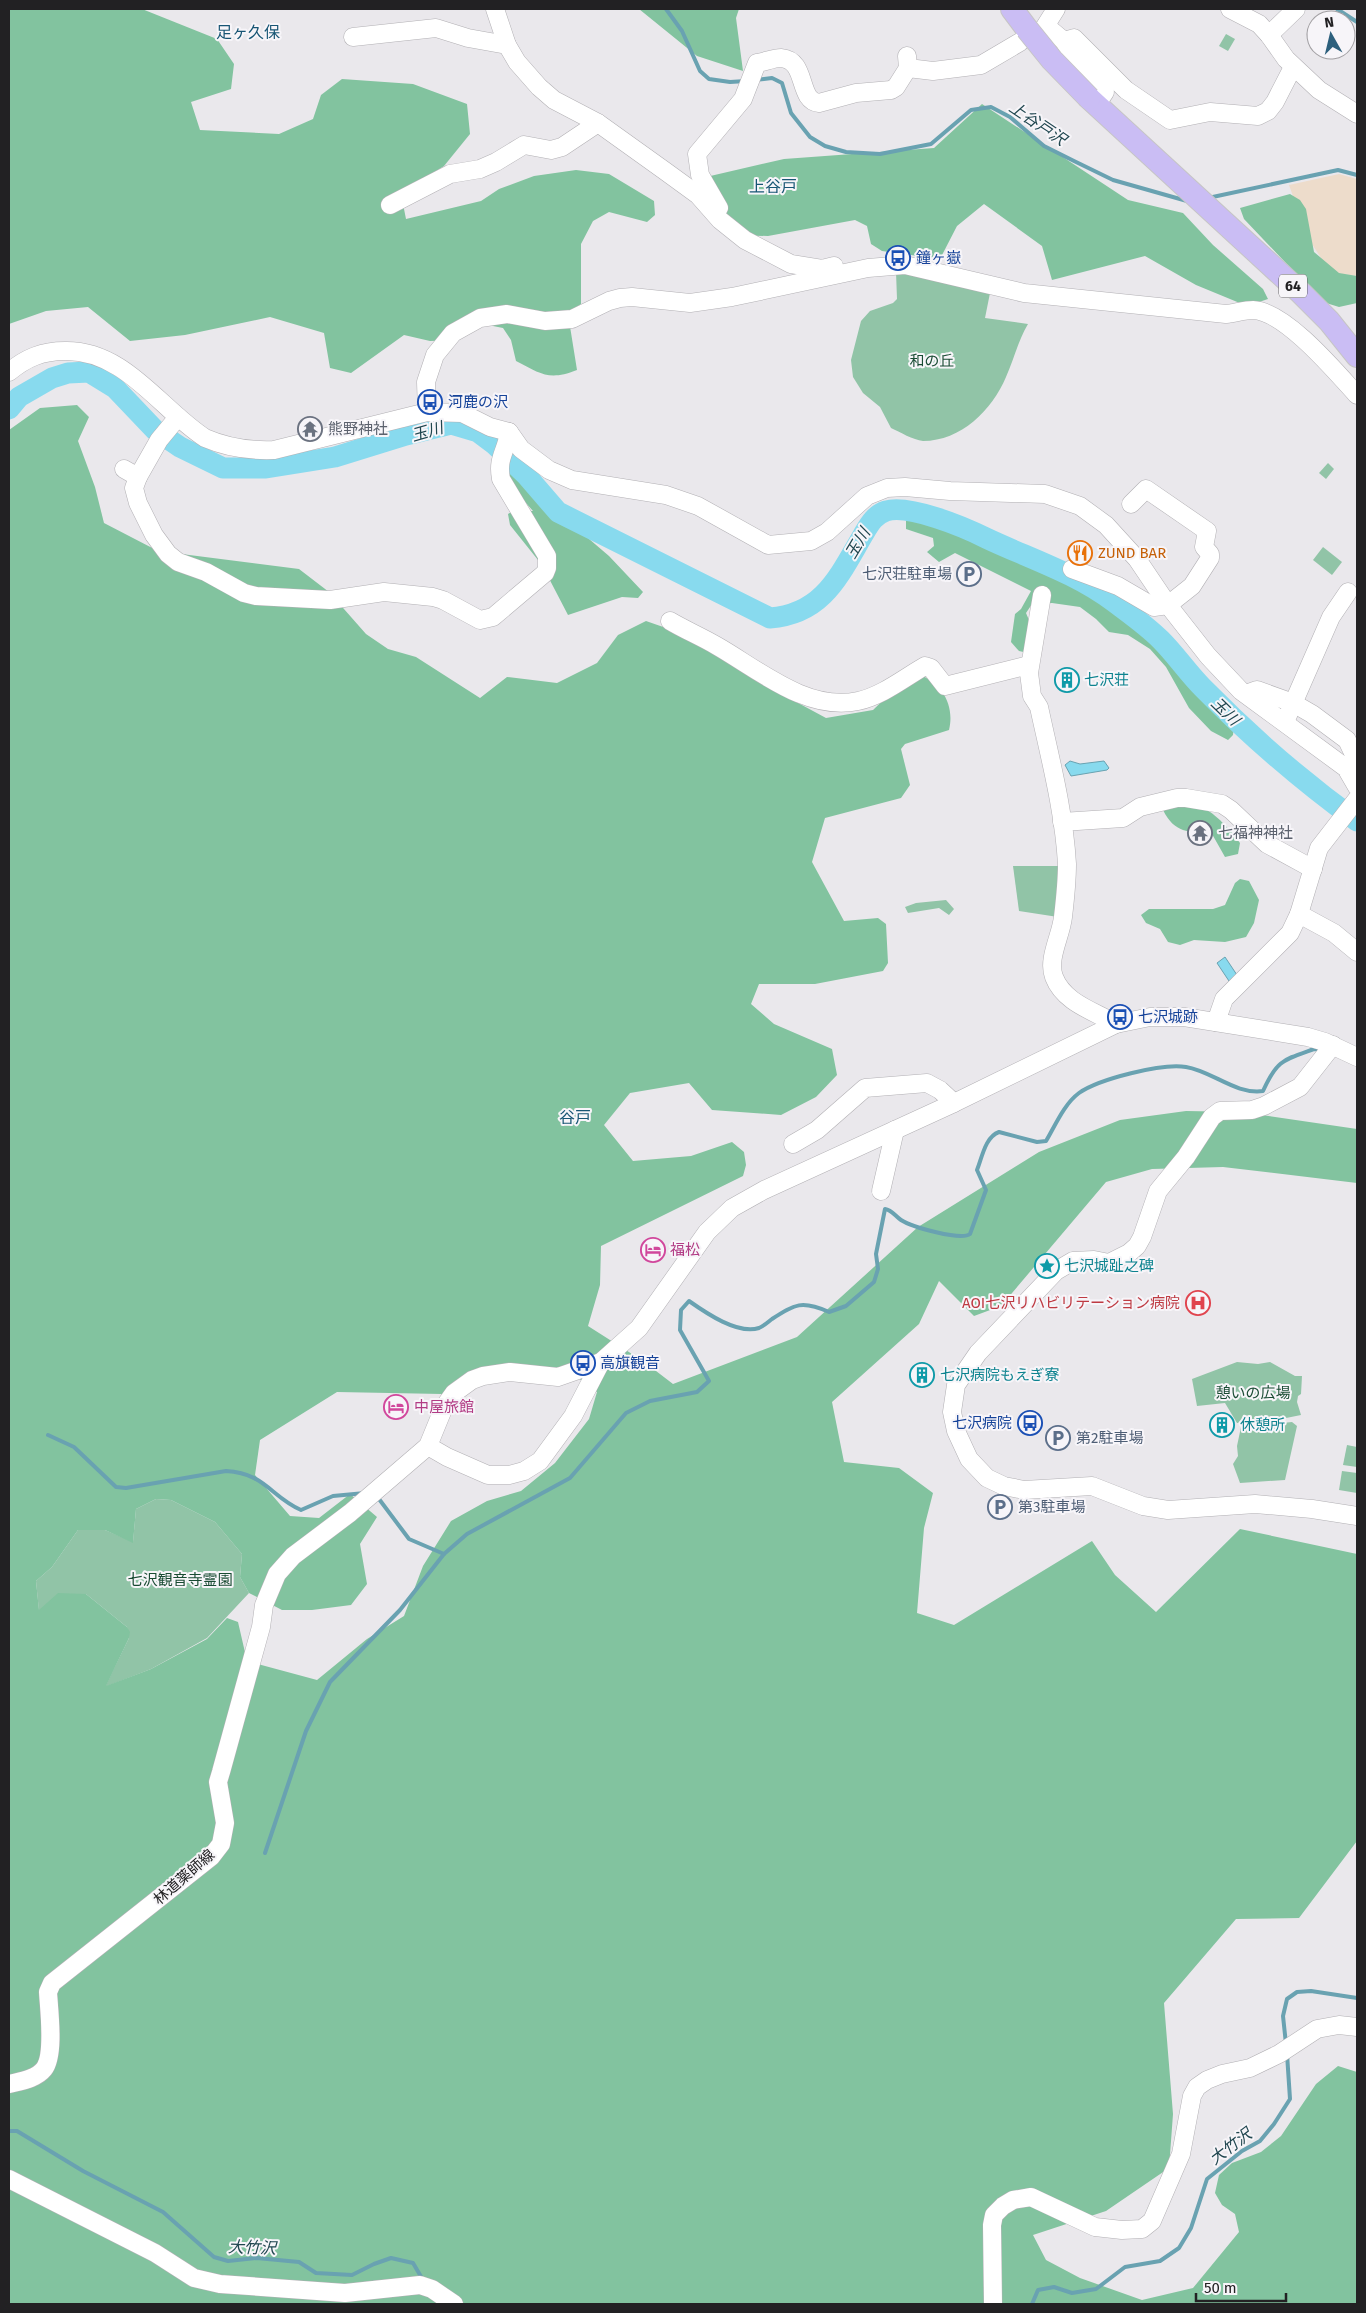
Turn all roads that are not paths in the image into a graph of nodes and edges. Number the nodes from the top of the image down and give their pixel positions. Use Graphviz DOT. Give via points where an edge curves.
graph roads {
  1 [pos="495,9"];
  2 [pos="1012,9"];
  3 [pos="1056,9"];
  4 [pos="1230,9"];
  5 [pos="1296,9"];
  6 [pos="1035,31"];
  7 [pos="1269,35"];
  8 [pos="353,37"];
  9 [pos="1064,41"];
  10 [pos="507,45"];
  11 [pos="1293,66"];
  12 [pos="1096,105"];
  13 [pos="1357,114"];
  14 [pos="598,123"];
  15 [pos="390,205"];
  16 [pos="720,220"];
  17 [pos="885,266"];
  18 [pos="1357,356"];
  19 [pos="9,372"];
  20 [pos="1357,395"];
  21 [pos="427,412"];
  22 [pos="178,416"];
  23 [pos="508,438"];
  24 [pos="1131,504"];
  25 [pos="1072,569"];
  26 [pos="1348,592"];
  27 [pos="1042,596"];
  28 [pos="1168,605"];
  29 [pos="670,621"];
  30 [pos="1029,665"];
  31 [pos="1246,694"];
  32 [pos="1293,703"];
  33 [pos="1285,722"];
  34 [pos="1357,761"];
  35 [pos="1357,786"];
  36 [pos="1355,802"];
  37 [pos="1062,822"];
  38 [pos="1313,869"];
  39 [pos="1300,914"];
  40 [pos="1357,952"];
  41 [pos="1216,1022"];
  42 [pos="1116,1024"];
  43 [pos="1333,1046"];
  44 [pos="1357,1057"];
  45 [pos="954,1103"];
  46 [pos="895,1130"];
  47 [pos="793,1144"];
  48 [pos="881,1191"];
  49 [pos="601,1362"];
  50 [pos="428,1446"];
  51 [pos="1357,1516"];
  52 [pos="1357,2027"];
  53 [pos="9,2084"];
  54 [pos="9,2179"];
  55 [pos="454,2304"];
  56 [pos="993,2304"];
  1 -- 10 [label="street"];
  2 -- 6 [label="main road, 64"];
  3 -- 6 [label="street"];
  4 -- 7 [label="street" via="1251,19"];
  5 -- 7 [label="street"];
  6 -- 9 [label="street"];
  6 -- 12 [label="main road, 64, bridge" via="1052,60"];
  6 -- 16 [label="street" via="981,65 933,71 908,62 896,87 891,90 856,93 819,103 808,99 802,76 788,61 781,58 757,63 743,99 697,154 700,175 720,211"];
  7 -- 11 [label="street"];
  8 -- 10 [label="street" via="436,28"];
  9 -- 11 [label="street" via="1074,38 1126,90 1170,120 1210,112 1258,116 1268,111"];
  9 -- 12 [label="street" via="1104,85 1105,92"];
  10 -- 14 [label="street" via="517,62 554,100"];
  11 -- 13 [label="street" via="1319,90"];
  12 -- 18 [label="main road, 64" via="1318,310"];
  14 -- 15 [label="street" via="562,147 551,150 524,144 496,162 480,169 450,174"];
  14 -- 16 [label="street" via="698,195"];
  16 -- 17 [label="street" via="744,240 791,264 822,269 867,260"];
  17 -- 20 [label="street" via="921,267 1024,292 1226,314 1253,310 1268,313 1329,363"];
  17 -- 21 [label="street" via="690,303 620,298 572,319 545,321 507,314 480,318 453,333 435,355 426,382"];
  19 -- 22 [label="street" via="23,360 40,354 76,351 93,354 117,365"];
  21 -- 22 [label="street" via="274,450 254,451 214,442"];
  21 -- 23 [label="street" via="462,413"];
  22 -- 23 [label="street" via="131,473 138,503 154,535 178,562 256,596 330,600 384,592 433,597 480,620 493,617 547,568 547,556 501,479 498,465"];
  23 -- 28 [label="street" via="549,470 572,480 666,495 698,506 768,545 811,541 827,532 867,496 887,488 905,486 1045,494 1080,506 1106,525 1137,559"];
  24 -- 28 [label="street" via="1146,489 1207,531 1204,547 1210,558 1192,586"];
  25 -- 28 [label="street" via="1118,586 1154,607"];
  26 -- 32 [label="street" via="1332,617"];
  27 -- 30 [label="street"];
  28 -- 31 [label="street" via="1208,656"];
  29 -- 30 [label="street" via="801,695 822,702 860,701 925,666 945,686"];
  30 -- 37 [label="street" via="1032,696 1039,707"];
  31 -- 32 [label="street" via="1257,690"];
  31 -- 33 [label="street"];
  32 -- 33 [label="street"];
  32 -- 34 [label="street" via="1347,740"];
  33 -- 35 [label="street" via="1346,768"];
  36 -- 38 [label="street" via="1319,848"];
  37 -- 38 [label="street" via="1123,818 1140,807 1177,798 1222,804 1267,844"];
  37 -- 42 [label="street" via="1066,879 1063,920 1052,964 1053,976 1062,991 1079,1005"];
  38 -- 39 [label="street"];
  39 -- 40 [label="street" via="1334,933"];
  39 -- 41 [label="street" via="1290,933 1224,999"];
  41 -- 42 [label="street" via="1150,1017"];
  41 -- 43 [label="street" via="1308,1037"];
  42 -- 45 [label="street"];
  43 -- 44 [label="street"];
  43 -- 51 [label="street" via="1300,1087 1252,1110 1220,1111 1212,1116 1186,1157 1158,1191 1137,1246 1109,1263 1082,1259 1056,1270 968,1366 956,1385 952,1412 959,1439 974,1466 987,1478 1014,1489 1092,1486 1143,1506 1168,1510 1255,1504"];
  45 -- 46 [label="street"];
  45 -- 47 [label="street" via="927,1083 865,1088 817,1130"];
  46 -- 48 [label="street"];
  46 -- 49 [label="street" via="732,1208 707,1232 639,1328"];
  49 -- 50 [label="street" via="558,1377 510,1372 472,1380 454,1393 444,1407"];
  49 -- 50 [label="street" via="573,1416 554,1444 540,1461 524,1471 488,1476"];
  50 -- 53 [label="street, 林道薬師線" via="350,1513 293,1556 277,1574 264,1605 261,1627 218,1782 226,1823 221,1844 211,1857 52,1983 48,1992 50,2050 46,2067 32,2077"];
  52 -- 56 [label="street" via="1329,2025 1317,2029 1279,2054 1250,2068 1207,2080 1197,2088 1192,2096 1181,2154 1152,2221 1142,2229 1095,2227 1031,2197 1013,2200 1003,2206 994,2215 992,2225"];
  54 -- 55 [label="street" via="155,2252 194,2278 220,2284 345,2293 420,2285"];
}
